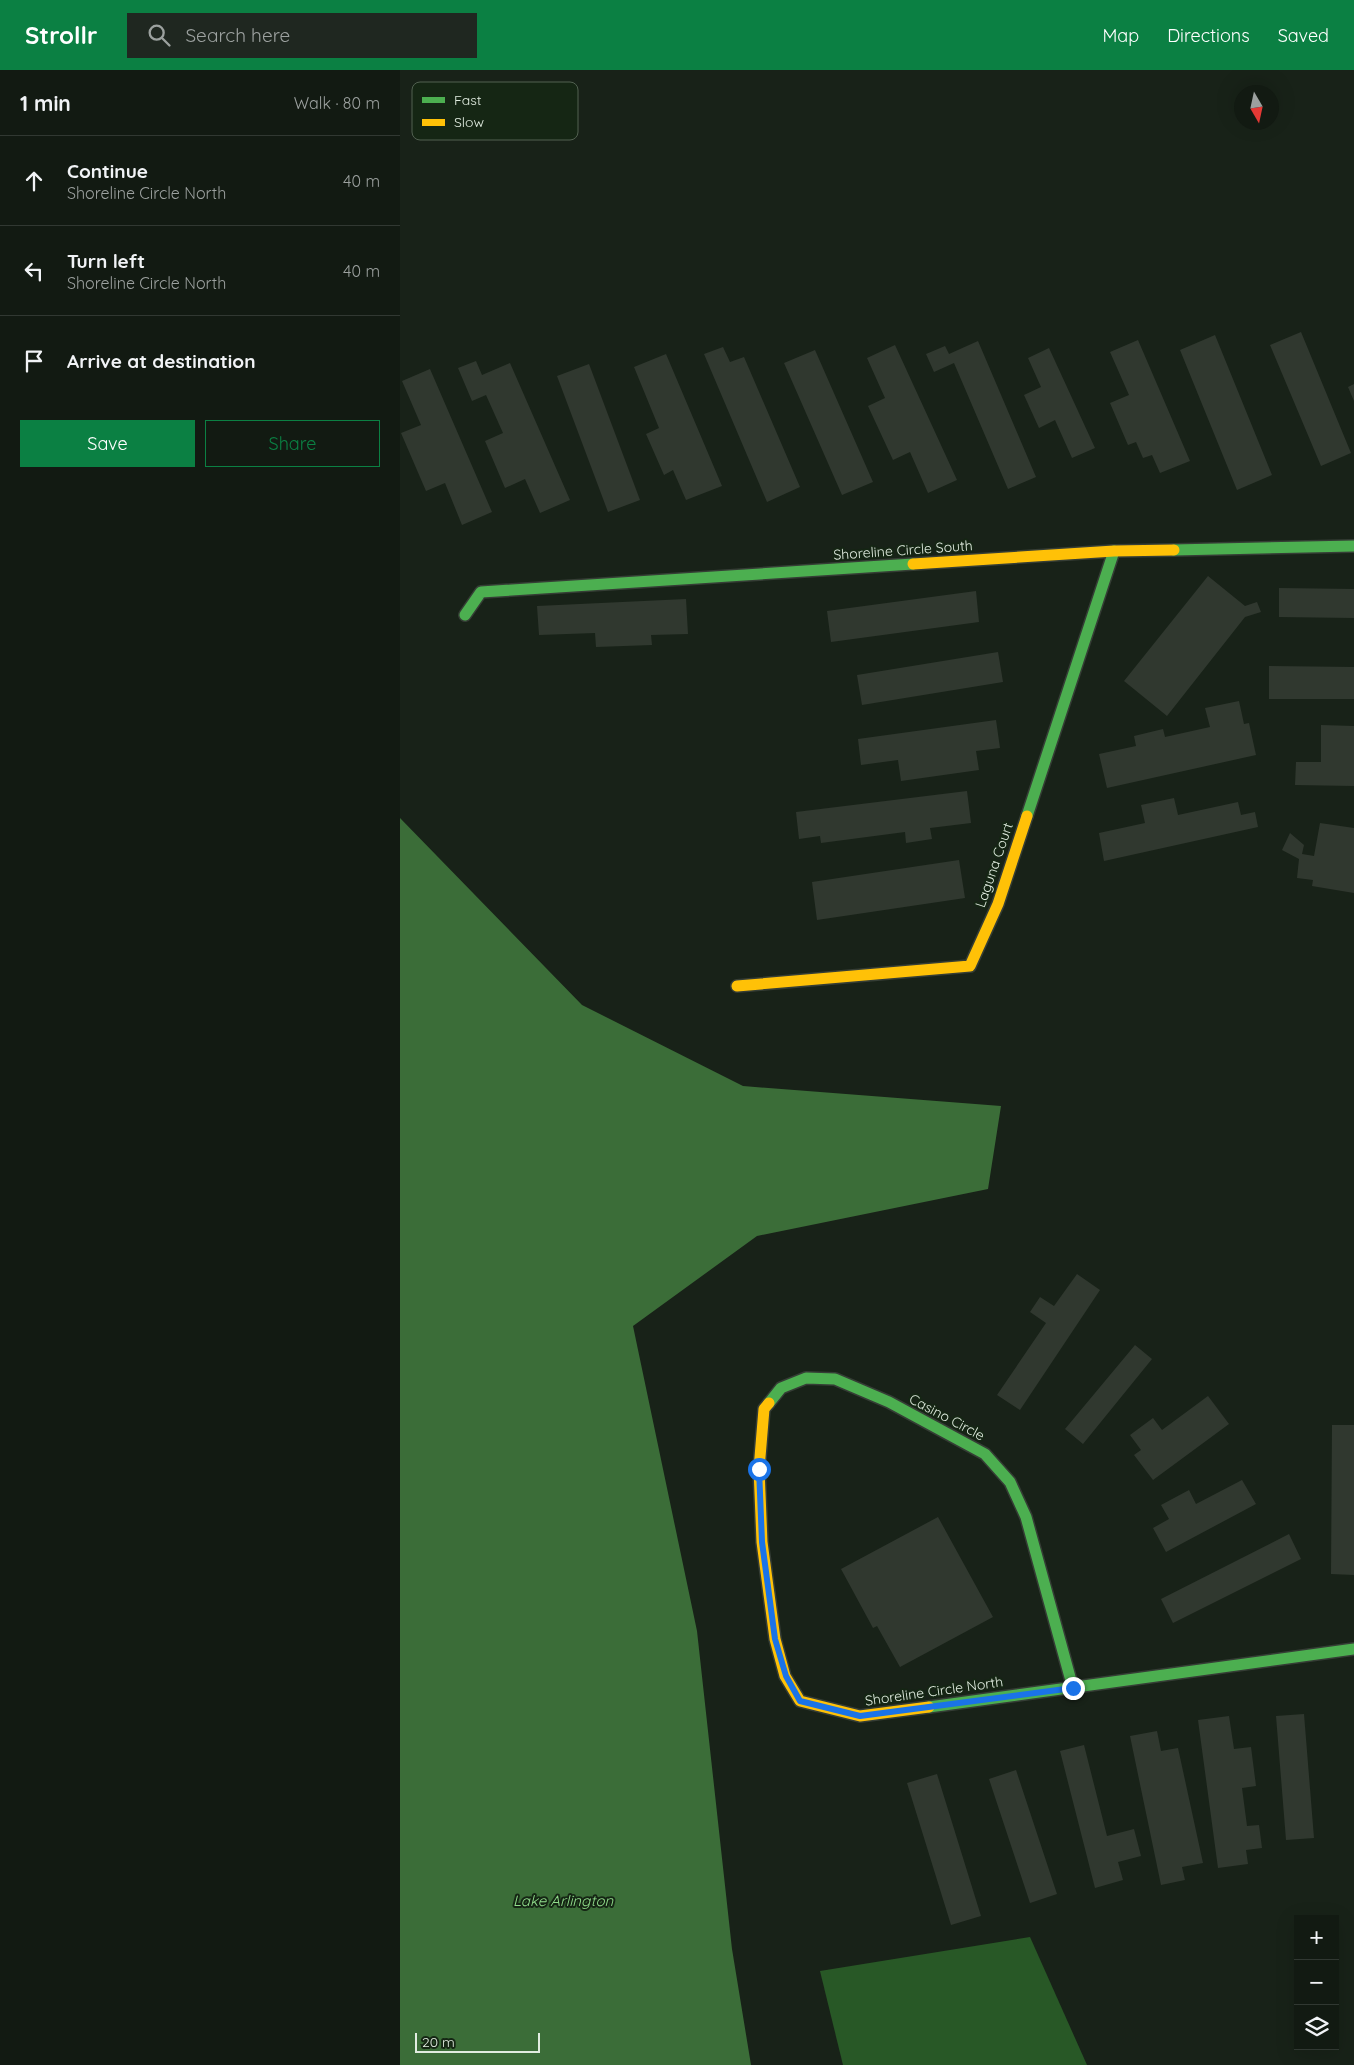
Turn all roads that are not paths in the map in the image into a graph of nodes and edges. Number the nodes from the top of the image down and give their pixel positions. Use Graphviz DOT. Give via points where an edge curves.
graph roads {
  1 [pos="1354,546"];
  2 [pos="1114,551"];
  3 [pos="465,615"];
  4 [pos="737,986"];
  5 [pos="773,1398"];
  6 [pos="1354,1649"];
  7 [pos="1073,1688"];
  1 -- 2 [label="street, Shoreline Circle South"];
  2 -- 3 [label="street, Shoreline Circle South" via="481,592"];
  2 -- 4 [label="street, Laguna Court" via="998,904 970,966"];
  5 -- 7 [label="street, Casino Circle" via="781,1388 806,1378 835,1379 889,1402 985,1454 1010,1482 1026,1517"];
  5 -- 7 [label="street, Shoreline Circle North" via="764,1409 759,1469 762,1542 775,1639 786,1676 800,1701 860,1716"];
  6 -- 7 [label="street, Shoreline Circle North"];
}
